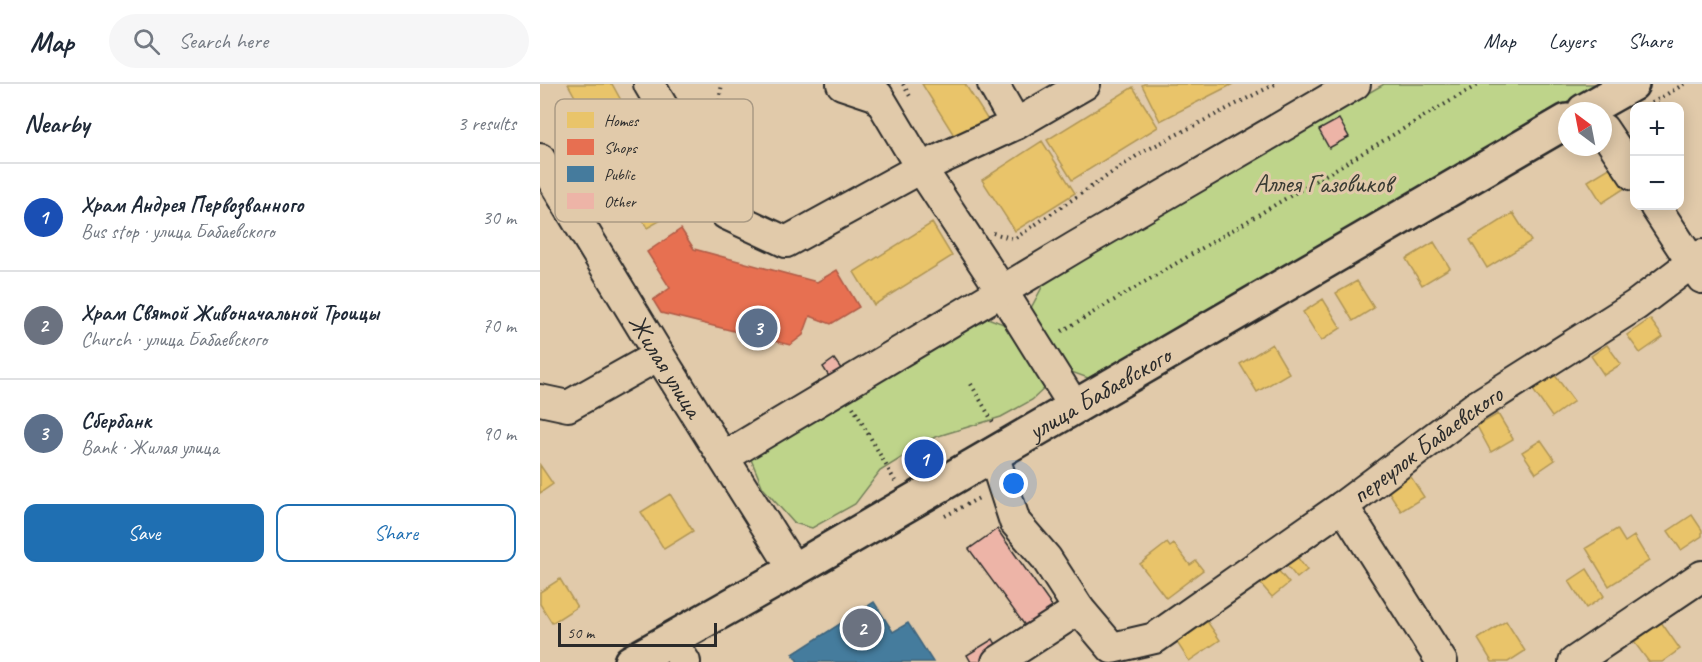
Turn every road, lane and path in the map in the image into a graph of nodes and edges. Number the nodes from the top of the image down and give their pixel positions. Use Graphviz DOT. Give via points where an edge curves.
graph roads {
  1 [pos="649,84"];
  2 [pos="722,84"];
  3 [pos="842,84"];
  4 [pos="903,84"];
  5 [pos="993,84"];
  6 [pos="1085,84"];
  7 [pos="1275,84"];
  8 [pos="1355,84"];
  9 [pos="1479,84"];
  10 [pos="1632,84"];
  11 [pos="1684,84"];
  12 [pos="658,99"];
  13 [pos="719,99"];
  14 [pos="914,101"];
  15 [pos="1607,102"];
  16 [pos="1653,102"];
  17 [pos="1016,124"];
  18 [pos="1558,132"];
  19 [pos="1612,147"];
  20 [pos="540,159"];
  21 [pos="921,168"];
  22 [pos="1630,169"];
  23 [pos="555,184"];
  24 [pos="1658,210"];
  25 [pos="578,222"];
  26 [pos="743,222"];
  27 [pos="987,224"];
  28 [pos="1698,265"];
  29 [pos="1002,291"];
  30 [pos="1062,331"];
  31 [pos="659,355"];
  32 [pos="842,388"];
  33 [pos="540,400"];
  34 [pos="1074,406"];
  35 [pos="993,454"];
  36 [pos="724,457"];
  37 [pos="896,481"];
  38 [pos="1342,506"];
  39 [pos="794,570"];
  40 [pos="1702,576"];
  41 [pos="1079,609"];
  42 [pos="678,651"];
  43 [pos="631,662"];
  44 [pos="997,662"];
  45 [pos="1442,662"];
  46 [pos="1574,662"];
  1 -- 12 [label="street"];
  2 -- 13 [label="path"];
  3 -- 21 [label="street" via="878,96"];
  4 -- 14 [label="path"];
  5 -- 17 [label="street"];
  6 -- 17 [label="street"];
  7 -- 27 [label="path" via="1141,153 1014,239 993,233"];
  8 -- 29 [label="street"];
  9 -- 30 [label="path"];
  10 -- 15 [label="main road, улица Бабаевского"];
  11 -- 16 [label="path"];
  17 -- 21 [label="street"];
  18 -- 34 [label="main road, улица Бабаевского"];
  19 -- 22 [label="street"];
  20 -- 23 [label="street, Жилая улица"];
  21 -- 26 [label="street" via="786,242"];
  21 -- 29 [label="street"];
  24 -- 28 [label="street"];
  25 -- 31 [label="street, Жилая улица"];
  28 -- 38 [label="street, переулок Бабаевского" via="1475,407"];
  29 -- 32 [label="street"];
  29 -- 34 [label="street"];
  31 -- 33 [label="street" via="568,406"];
  31 -- 36 [label="street, Жилая улица"];
  32 -- 36 [label="street"];
  32 -- 37 [label="path"];
  34 -- 35 [label="main road, улица Бабаевского"];
  35 -- 39 [label="main road, улица Бабаевского"];
  35 -- 41 [label="street" via="1015,522 1046,558"];
  36 -- 39 [label="street, Жилая улица"];
  38 -- 41 [label="street, переулок Бабаевского" via="1155,638 1112,648"];
  38 -- 45 [label="street"];
  39 -- 42 [label="main road, улица Бабаевского"];
  40 -- 46 [label="street"];
  41 -- 44 [label="street"];
  42 -- 43 [label="main road, улица Бабаевского"];
}
